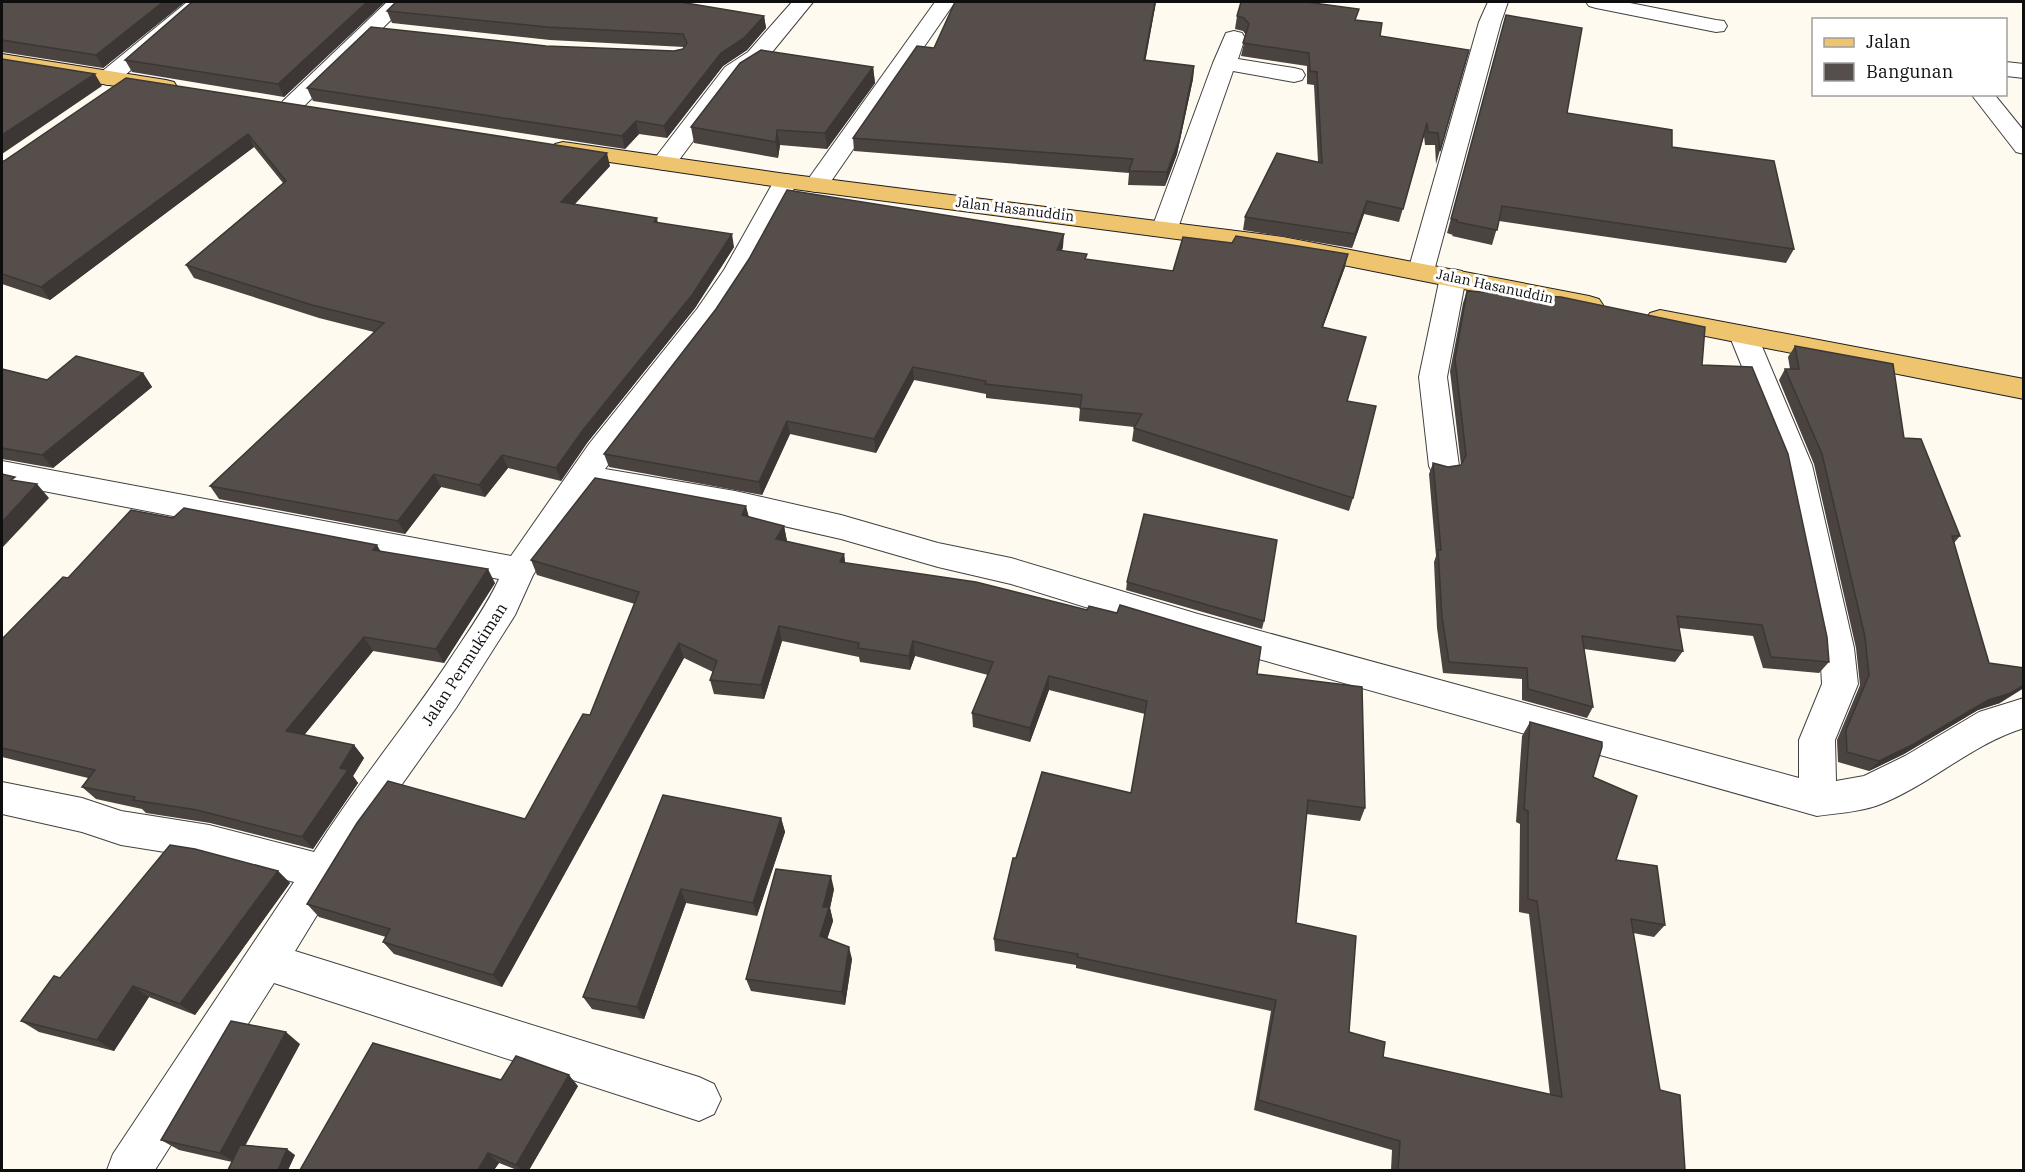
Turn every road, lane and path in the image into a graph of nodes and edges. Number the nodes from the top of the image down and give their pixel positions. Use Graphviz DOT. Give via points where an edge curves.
graph roads {
  1 [pos="199,2"];
  2 [pos="399,2"];
  3 [pos="802,2"];
  4 [pos="945,2"];
  5 [pos="1498,2"];
  6 [pos="1596,2"];
  7 [pos="1716,26"];
  8 [pos="1234,38"];
  9 [pos="2,61"];
  10 [pos="1224,63"];
  11 [pos="2007,69"];
  12 [pos="2024,71"];
  13 [pos="1294,75"];
  14 [pos="118,80"];
  15 [pos="186,90"];
  16 [pos="1984,96"];
  17 [pos="99,102"];
  18 [pos="291,106"];
  19 [pos="2016,127"];
  20 [pos="544,147"];
  21 [pos="2024,147"];
  22 [pos="664,163"];
  23 [pos="801,183"];
  24 [pos="1165,228"];
  25 [pos="1421,271"];
  26 [pos="1453,277"];
  27 [pos="1744,337"];
  28 [pos="2024,389"];
  29 [pos="1444,466"];
  30 [pos="7,473"];
  31 [pos="583,476"];
  32 [pos="519,570"];
  33 [pos="2024,713"];
  34 [pos="2,798"];
  35 [pos="1817,800"];
  36 [pos="323,872"];
  37 [pos="265,961"];
  38 [pos="699,1099"];
  39 [pos="129,1170"];
  1 -- 14 [label="street"];
  2 -- 18 [label="street" via="383,31"];
  3 -- 22 [label="street" via="756,57 733,72"];
  4 -- 23 [label="street, Jalan Permukiman"];
  5 -- 25 [label="street"];
  6 -- 7 [label="street"];
  8 -- 10 [label="street"];
  9 -- 14 [label="main road"];
  10 -- 13 [label="street"];
  10 -- 24 [label="street"];
  11 -- 12 [label="street"];
  14 -- 15 [label="main road"];
  14 -- 17 [label="street"];
  16 -- 19 [label="street"];
  19 -- 21 [label="street"];
  20 -- 22 [label="main road, Jalan Hasanuddin"];
  22 -- 23 [label="main road, Jalan Hasanuddin"];
  23 -- 24 [label="main road, Jalan Hasanuddin"];
  23 -- 31 [label="street, Jalan Permukiman" via="707,315"];
  24 -- 25 [label="main road, Jalan Hasanuddin"];
  25 -- 26 [label="main road, Jalan Hasanuddin"];
  26 -- 27 [label="main road, Jalan Hasanuddin"];
  26 -- 29 [label="street" via="1433,377"];
  27 -- 28 [label="main road, Jalan Hasanuddin"];
  27 -- 35 [label="street" via="1797,465 1838,648 1840,684 1817,740"];
  30 -- 32 [label="street"];
  31 -- 32 [label="street, Jalan Permukiman"];
  31 -- 35 [label="street" via="735,503 1011,571 1198,628"];
  32 -- 36 [label="street, Jalan Permukiman" via="503,606 444,698 353,823"];
  33 -- 35 [label="street" via="1992,723 1869,792"];
  34 -- 36 [label="street" via="121,828 209,842"];
  36 -- 37 [label="street, Jalan Permukiman"];
  37 -- 38 [label="street"];
  37 -- 39 [label="street, Jalan Permukiman"];
}
